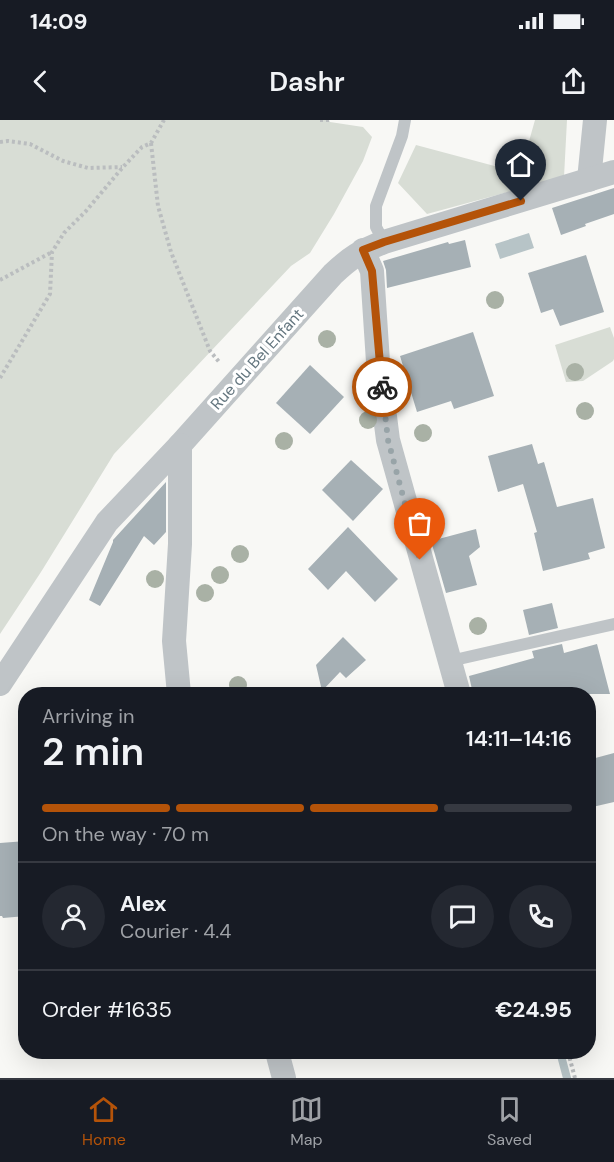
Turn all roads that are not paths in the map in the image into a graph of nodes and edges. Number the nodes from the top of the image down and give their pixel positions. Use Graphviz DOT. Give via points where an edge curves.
graph roads {
  1 [pos="405,120"];
  2 [pos="595,120"];
  3 [pos="614,172"];
  4 [pos="589,180"];
  5 [pos="373,246"];
  6 [pos="180,446"];
  7 [pos="614,624"];
  8 [pos="450,661"];
  9 [pos="0,684"];
  10 [pos="178,687"];
  11 [pos="457,687"];
  12 [pos="279,1059"];
  13 [pos="284,1078"];
  1 -- 5 [label="lane" via="376,206"];
  2 -- 4 [label="street"];
  3 -- 4 [label="street, Rue du Bel Enfant"];
  4 -- 5 [label="street, Rue du Bel Enfant"];
  5 -- 6 [label="street, Rue du Bel Enfant" via="349,259 333,274"];
  5 -- 8 [label="street" via="378,362 388,440"];
  6 -- 9 [label="street, Rue du Bel Enfant" via="107,522"];
  6 -- 10 [label="street" via="180,544 174,641"];
  7 -- 8 [label="lane"];
  8 -- 11 [label="street"];
  12 -- 13 [label="street"];
}
